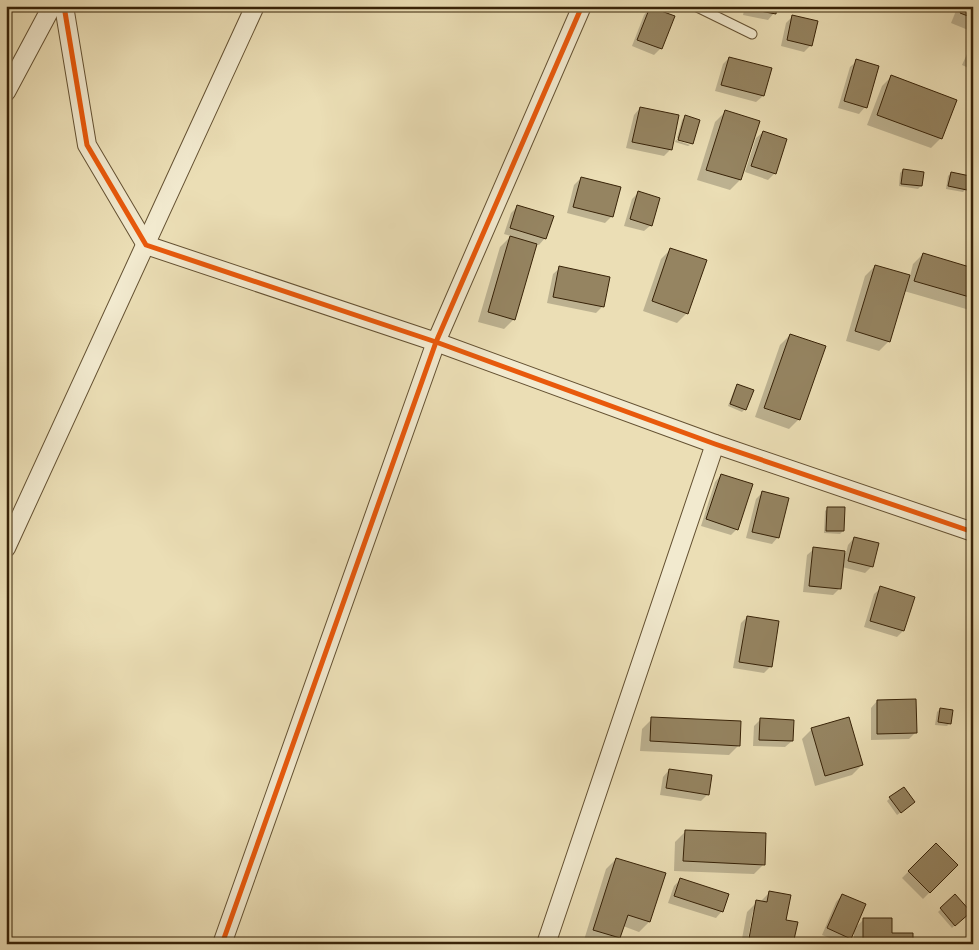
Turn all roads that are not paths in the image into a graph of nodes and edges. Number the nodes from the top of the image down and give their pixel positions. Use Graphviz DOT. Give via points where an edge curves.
graph roads {
  1 [pos="52,6"];
  2 [pos="64,6"];
  3 [pos="255,6"];
  4 [pos="582,6"];
  5 [pos="695,6"];
  6 [pos="752,34"];
  7 [pos="6,92"];
  8 [pos="146,245"];
  9 [pos="436,342"];
  10 [pos="715,444"];
  11 [pos="973,532"];
  12 [pos="6,548"];
  13 [pos="222,944"];
  14 [pos="546,944"];
  1 -- 7 [label="street"];
  2 -- 8 [label="street" via="87,145"];
  3 -- 8 [label="street"];
  4 -- 9 [label="street"];
  5 -- 6 [label="lane"];
  8 -- 9 [label="street"];
  8 -- 12 [label="street"];
  9 -- 10 [label="street"];
  9 -- 13 [label="street"];
  10 -- 11 [label="street"];
  10 -- 14 [label="street"];
}
